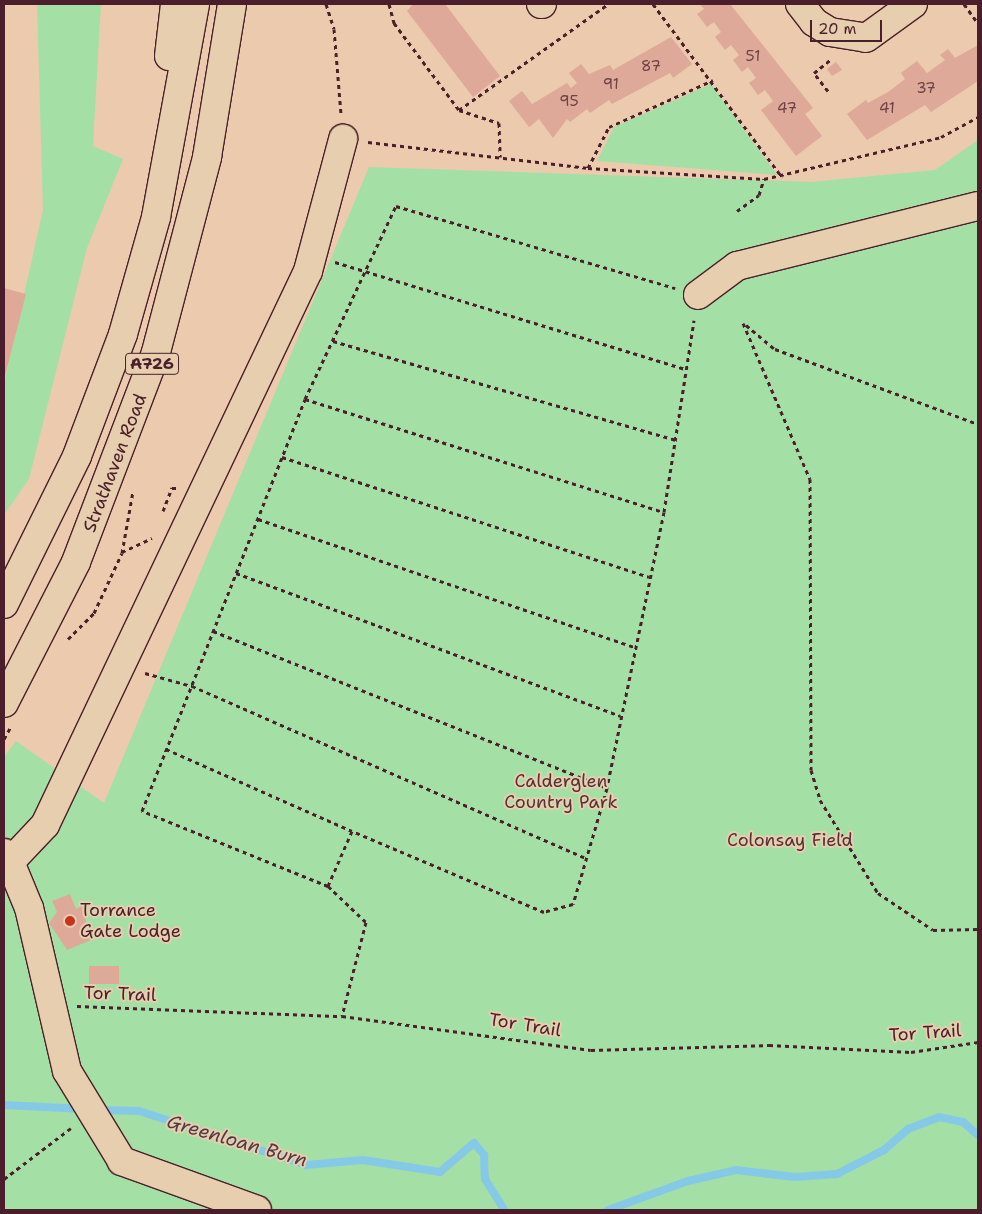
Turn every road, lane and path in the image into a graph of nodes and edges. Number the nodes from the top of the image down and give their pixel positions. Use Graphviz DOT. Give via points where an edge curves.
graph roads {
  1 [pos="175,4"];
  2 [pos="195,4"];
  3 [pos="232,4"];
  4 [pos="326,4"];
  5 [pos="389,4"];
  6 [pos="608,4"];
  7 [pos="653,4"];
  8 [pos="800,4"];
  9 [pos="913,4"];
  10 [pos="964,4"];
  11 [pos="978,23"];
  12 [pos="847,37"];
  13 [pos="713,80"];
  14 [pos="828,91"];
  15 [pos="459,110"];
  16 [pos="978,117"];
  17 [pos="343,138"];
  18 [pos="500,157"];
  19 [pos="588,168"];
  20 [pos="782,177"];
  21 [pos="764,179"];
  22 [pos="978,206"];
  23 [pos="737,210"];
  24 [pos="156,217"];
  25 [pos="364,274"];
  26 [pos="698,295"];
  27 [pos="333,341"];
  28 [pos="686,369"];
  29 [pos="305,399"];
  30 [pos="978,424"];
  31 [pos="677,440"];
  32 [pos="282,457"];
  33 [pos="664,512"];
  34 [pos="258,519"];
  35 [pos="236,573"];
  36 [pos="649,577"];
  37 [pos="4,604"];
  38 [pos="213,632"];
  39 [pos="634,647"];
  40 [pos="122,669"];
  41 [pos="192,686"];
  42 [pos="4,703"];
  43 [pos="620,716"];
  44 [pos="166,749"];
  45 [pos="607,788"];
  46 [pos="352,831"];
  47 [pos="584,857"];
  48 [pos="6,858"];
  49 [pos="328,886"];
  50 [pos="978,929"];
  51 [pos="67,1006"];
  52 [pos="342,1016"];
  53 [pos="978,1042"];
  54 [pos="95,1119"];
  55 [pos="4,1179"];
  56 [pos="256,1210"];
  1 -- 24 [label="main road, A726"];
  2 -- 24 [label="main road, A726"];
  3 -- 42 [label="main road, Strathaven Road / A726" via="207,157 156,352 76,562"];
  4 -- 17 [label="path" via="334,29"];
  5 -- 15 [label="path" via="394,23"];
  6 -- 15 [label="path"];
  7 -- 13 [label="path"];
  8 -- 12 [label="main road" via="814,22"];
  9 -- 12 [label="main road" via="866,38"];
  10 -- 11 [label="path"];
  12 -- 14 [label="path" via="839,53 814,73"];
  13 -- 19 [label="path" via="609,127"];
  13 -- 20 [label="path"];
  15 -- 18 [label="path" via="499,123"];
  16 -- 20 [label="path" via="941,137"];
  17 -- 18 [label="path"];
  17 -- 40 [label="main road" via="308,271 203,487"];
  18 -- 19 [label="path"];
  19 -- 21 [label="path"];
  20 -- 21 [label="path"];
  21 -- 23 [label="path" via="758,195"];
  22 -- 26 [label="main road" via="737,266"];
  24 -- 37 [label="main road, A726" via="97,405"];
  25 -- 26 [label="path" via="396,206"];
  25 -- 27 [label="path"];
  25 -- 28 [label="path"];
  26 -- 28 [label="path"];
  27 -- 29 [label="path"];
  27 -- 31 [label="path"];
  28 -- 31 [label="path"];
  29 -- 32 [label="path"];
  29 -- 33 [label="path"];
  30 -- 50 [label="path" via="775,349 743,323 810,479 811,750 820,800 878,893 933,930"];
  31 -- 33 [label="path"];
  32 -- 34 [label="path"];
  32 -- 36 [label="path"];
  33 -- 36 [label="path"];
  34 -- 35 [label="path"];
  34 -- 39 [label="path"];
  35 -- 38 [label="path"];
  35 -- 43 [label="path"];
  36 -- 39 [label="path"];
  38 -- 41 [label="path"];
  38 -- 45 [label="path"];
  39 -- 43 [label="path"];
  40 -- 41 [label="path"];
  40 -- 48 [label="main road" via="44,825"];
  41 -- 44 [label="path"];
  41 -- 47 [label="path"];
  43 -- 45 [label="path"];
  44 -- 46 [label="path"];
  44 -- 49 [label="path" via="142,810"];
  45 -- 47 [label="path"];
  46 -- 47 [label="path" via="544,912 573,904"];
  46 -- 49 [label="path"];
  48 -- 54 [label="main road" via="29,908 67,1071"];
  49 -- 52 [label="path" via="366,922"];
  51 -- 52 [label="path, Tor Trail"];
  52 -- 53 [label="path, Tor Trail" via="591,1050 769,1045 911,1052"];
  54 -- 55 [label="path" via="65,1130 48,1150"];
  54 -- 56 [label="main road" via="122,1160"];
}
